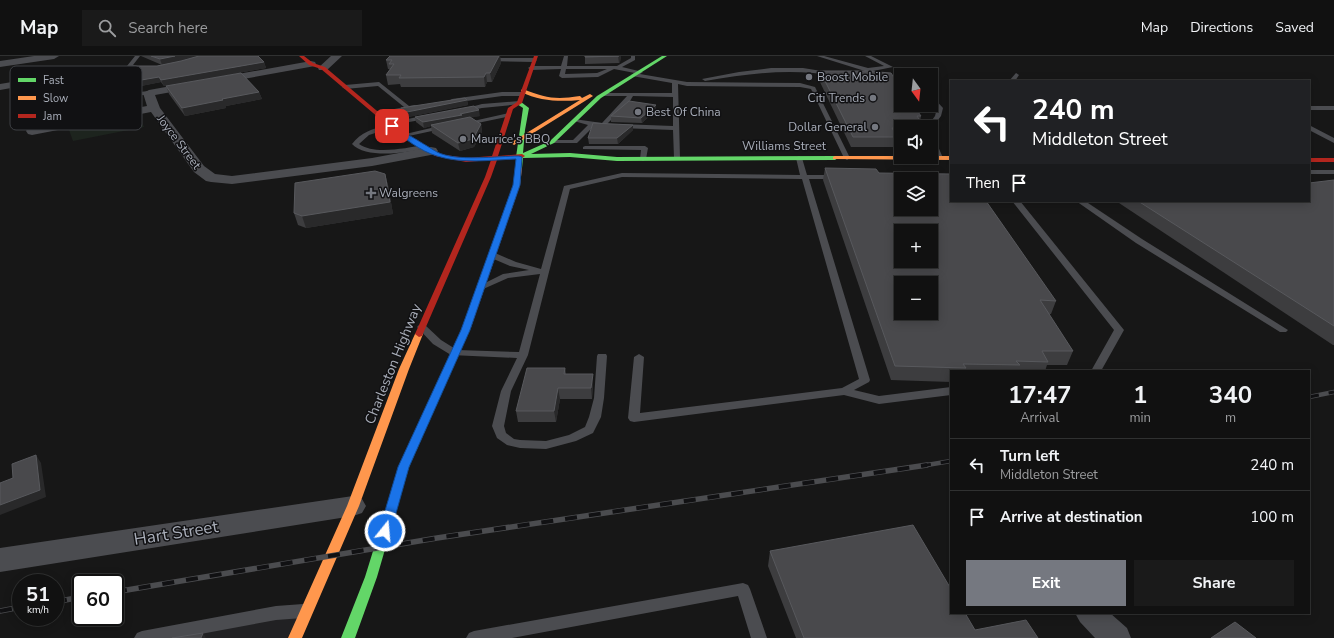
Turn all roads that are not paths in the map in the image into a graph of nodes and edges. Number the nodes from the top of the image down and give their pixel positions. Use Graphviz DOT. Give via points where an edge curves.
graph roads {
  1 [pos="54,56"];
  2 [pos="138,56"];
  3 [pos="337,56"];
  4 [pos="566,56"];
  5 [pos="633,56"];
  6 [pos="665,56"];
  7 [pos="819,56"];
  8 [pos="867,56"];
  9 [pos="501,58"];
  10 [pos="306,60"];
  11 [pos="477,60"];
  12 [pos="534,61"];
  13 [pos="0,64"];
  14 [pos="130,66"];
  15 [pos="615,67"];
  16 [pos="142,68"];
  17 [pos="151,68"];
  18 [pos="323,68"];
  19 [pos="563,68"];
  20 [pos="637,73"];
  21 [pos="1016,74"];
  22 [pos="844,75"];
  23 [pos="874,78"];
  24 [pos="894,79"];
  25 [pos="1013,80"];
  26 [pos="675,82"];
  27 [pos="683,83"];
  28 [pos="10,86"];
  29 [pos="345,87"];
  30 [pos="0,88"];
  31 [pos="606,92"];
  32 [pos="149,93"];
  33 [pos="142,94"];
  34 [pos="631,94"];
  35 [pos="675,95"];
  36 [pos="521,96"];
  37 [pos="589,96"];
  38 [pos="447,102"];
  39 [pos="424,105"];
  40 [pos="938,106"];
  41 [pos="154,108"];
  42 [pos="408,108"];
  43 [pos="1310,108"];
  44 [pos="1334,108"];
  45 [pos="142,110"];
  46 [pos="459,111"];
  47 [pos="377,114"];
  48 [pos="436,115"];
  49 [pos="509,115"];
  50 [pos="576,120"];
  51 [pos="934,120"];
  52 [pos="592,124"];
  53 [pos="391,125"];
  54 [pos="456,125"];
  55 [pos="602,125"];
  56 [pos="449,126"];
  57 [pos="676,128"];
  58 [pos="1310,128"];
  59 [pos="37,130"];
  60 [pos="32,131"];
  61 [pos="404,135"];
  62 [pos="521,138"];
  63 [pos="1334,141"];
  64 [pos="552,142"];
  65 [pos="575,142"];
  66 [pos="427,149"];
  67 [pos="584,152"];
  68 [pos="938,153"];
  69 [pos="677,158"];
  70 [pos="799,158"];
  71 [pos="847,158"];
  72 [pos="940,158"];
  73 [pos="950,158"];
  74 [pos="616,159"];
  75 [pos="643,159"];
  76 [pos="536,160"];
  77 [pos="1310,160"];
  78 [pos="1334,160"];
  79 [pos="519,162"];
  80 [pos="492,163"];
  81 [pos="1310,172"];
  82 [pos="1334,172"];
  83 [pos="804,177"];
  84 [pos="843,177"];
  85 [pos="1017,202"];
  86 [pos="1081,202"];
  87 [pos="492,255"];
  88 [pos="545,271"];
  89 [pos="481,287"];
  90 [pos="422,327"];
  91 [pos="1283,330"];
  92 [pos="455,353"];
  93 [pos="523,355"];
  94 [pos="602,356"];
  95 [pos="639,357"];
  96 [pos="1097,370"];
  97 [pos="844,391"];
  98 [pos="950,391"];
  99 [pos="353,506"];
  100 [pos="0,560"];
  101 [pos="306,611"];
  102 [pos="1091,614"];
  103 [pos="142,638"];
  104 [pos="295,638"];
  105 [pos="348,638"];
  106 [pos="474,638"];
  107 [pos="759,638"];
  108 [pos="1116,638"];
  1 -- 13 [label="street"];
  2 -- 14 [label="lane"];
  3 -- 18 [label="street"];
  4 -- 19 [label="lane"];
  5 -- 15 [label="lane" via="633,59"];
  6 -- 20 [label="main road"];
  7 -- 8 [label="lane" via="868,70 890,67"];
  9 -- 11 [label="lane"];
  9 -- 12 [label="lane"];
  10 -- 18 [label="main road"];
  10 -- 32 [label="street"];
  12 -- 19 [label="lane"];
  12 -- 36 [label="main road, Charleston Highway"];
  15 -- 19 [label="lane"];
  15 -- 19 [label="lane" via="598,76 562,76"];
  15 -- 20 [label="lane"];
  16 -- 17 [label="lane"];
  18 -- 29 [label="main road"];
  20 -- 26 [label="lane"];
  20 -- 31 [label="main road"];
  21 -- 25 [label="lane"];
  22 -- 27 [label="lane" via="806,68 769,69"];
  23 -- 24 [label="lane"];
  26 -- 27 [label="lane"];
  26 -- 35 [label="lane"];
  27 -- 71 [label="lane" via="800,85 813,88"];
  28 -- 30 [label="street"];
  29 -- 42 [label="lane" via="379,84"];
  29 -- 47 [label="main road"];
  31 -- 34 [label="lane"];
  31 -- 37 [label="main road"];
  31 -- 50 [label="main road"];
  32 -- 33 [label="lane"];
  32 -- 41 [label="street, Joyce Street"];
  34 -- 35 [label="lane"];
  34 -- 55 [label="lane"];
  35 -- 57 [label="lane"];
  36 -- 37 [label="main road" via="557,100"];
  36 -- 38 [label="lane" via="502,94"];
  36 -- 46 [label="lane"];
  36 -- 49 [label="main road, Charleston Highway" via="511,108"];
  36 -- 62 [label="main road" via="526,108"];
  37 -- 62 [label="main road"];
  39 -- 42 [label="lane"];
  40 -- 51 [label="lane" via="940,113"];
  41 -- 45 [label="street"];
  41 -- 66 [label="street, Joyce Street" via="198,170 211,178 232,180 372,162"];
  42 -- 47 [label="lane"];
  43 -- 44 [label="lane"];
  47 -- 53 [label="main road"];
  48 -- 53 [label="lane"];
  49 -- 54 [label="lane"];
  49 -- 80 [label="main road, Charleston Highway"];
  50 -- 52 [label="lane"];
  50 -- 64 [label="main road"];
  52 -- 55 [label="lane"];
  52 -- 65 [label="lane"];
  53 -- 61 [label="main road"];
  53 -- 66 [label="lane" via="367,134 355,144 361,149 384,151"];
  55 -- 57 [label="lane"];
  56 -- 61 [label="lane"];
  57 -- 69 [label="lane"];
  58 -- 63 [label="lane"];
  59 -- 60 [label="street"];
  61 -- 66 [label="main road"];
  62 -- 79 [label="main road"];
  62 -- 80 [label="main road"];
  64 -- 65 [label="lane"];
  64 -- 79 [label="main road"];
  65 -- 67 [label="lane"];
  66 -- 80 [label="main road" via="444,156 448,164 465,168"];
  67 -- 74 [label="main road, Williams Street"];
  67 -- 75 [label="lane" via="645,148"];
  67 -- 76 [label="main road, Williams Street" via="549,154"];
  68 -- 72 [label="lane"];
  69 -- 70 [label="main road, Williams Street"];
  69 -- 75 [label="main road, Williams Street"];
  70 -- 71 [label="main road, Williams Street"];
  70 -- 83 [label="lane"];
  71 -- 72 [label="main road, Williams Street"];
  72 -- 73 [label="main road, Williams Street"];
  74 -- 75 [label="main road, Williams Street"];
  74 -- 76 [label="main road, Williams Street" via="607,162"];
  76 -- 79 [label="main road"];
  77 -- 78 [label="main road"];
  79 -- 80 [label="main road"];
  79 -- 87 [label="main road" via="517,185"];
  80 -- 90 [label="main road, Charleston Highway"];
  81 -- 82 [label="lane"];
  83 -- 84 [label="lane"];
  83 -- 88 [label="lane" via="622,175 567,188"];
  83 -- 97 [label="lane" via="865,380"];
  85 -- 96 [label="lane" via="1119,330"];
  86 -- 91 [label="lane" via="1139,242"];
  87 -- 88 [label="lane" via="512,264"];
  87 -- 89 [label="main road"];
  88 -- 89 [label="lane" via="506,276"];
  88 -- 93 [label="lane"];
  89 -- 92 [label="main road"];
  90 -- 92 [label="lane" via="437,342"];
  90 -- 99 [label="main road, Charleston Highway"];
  92 -- 93 [label="lane"];
  92 -- 105 [label="main road" via="404,467 371,577"];
  93 -- 94 [label="lane" via="506,391 498,426 501,435 511,442 527,444 546,444 572,438 589,430 599,398"];
  95 -- 97 [label="lane" via="634,418"];
  97 -- 98 [label="lane" via="879,400"];
  99 -- 100 [label="street, Hart Street"];
  99 -- 101 [label="main road, Charleston Highway"];
  101 -- 103 [label="lane" via="276,613"];
  101 -- 104 [label="main road, Charleston Highway"];
  102 -- 108 [label="street"];
  106 -- 107 [label="lane" via="743,589"];
}
